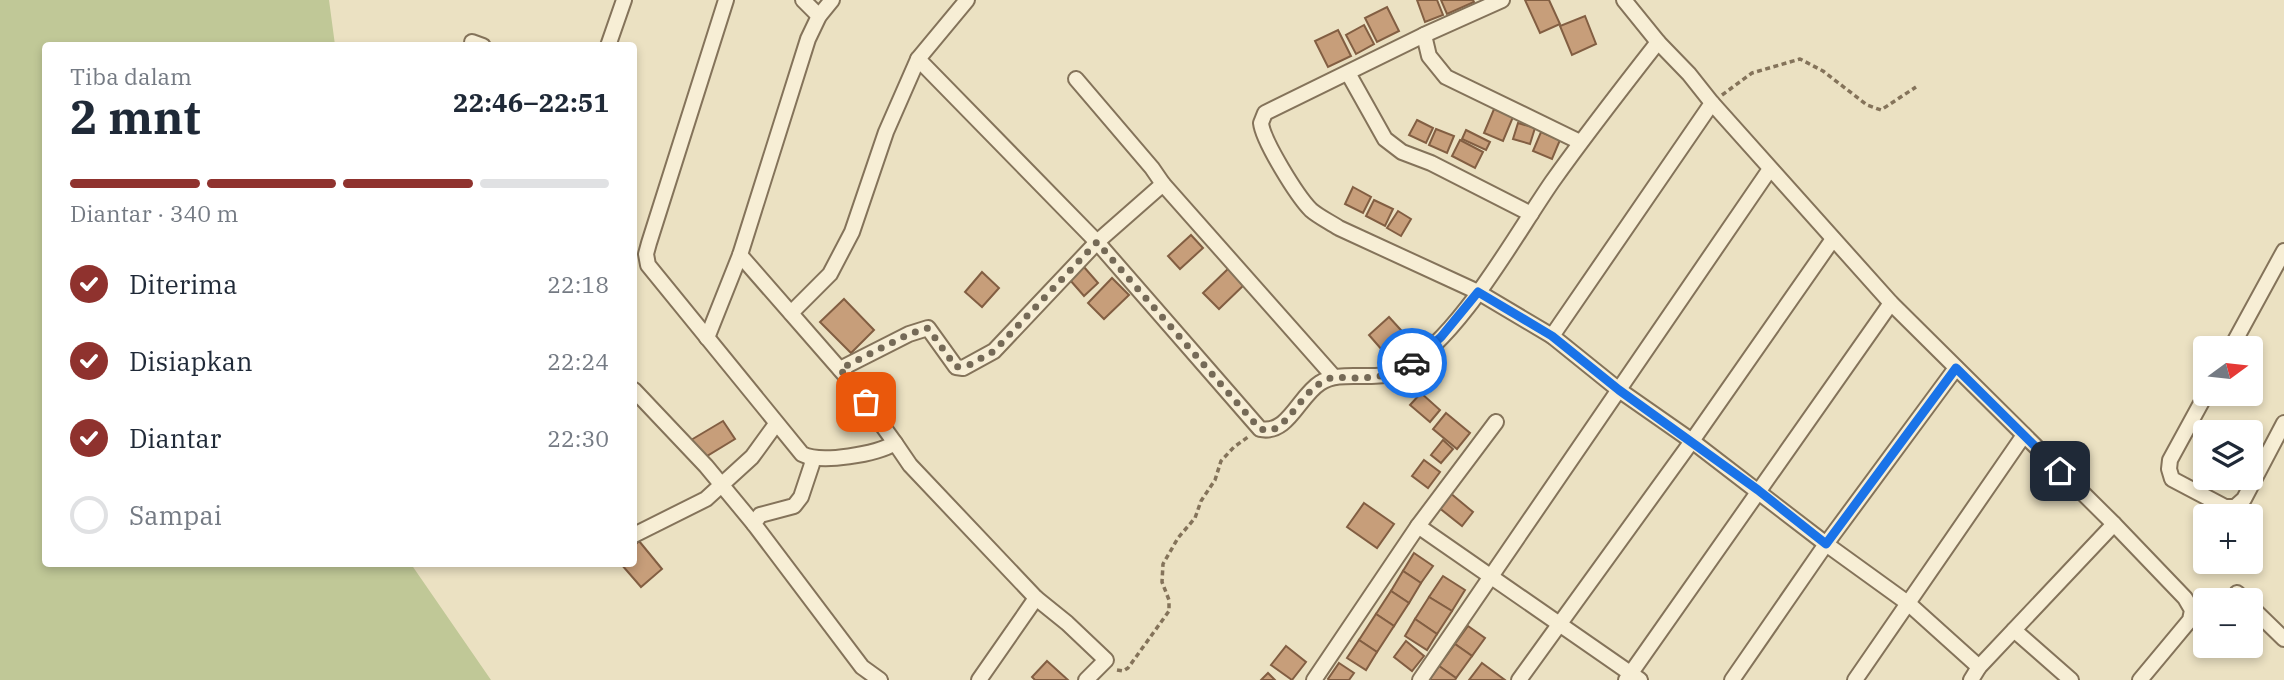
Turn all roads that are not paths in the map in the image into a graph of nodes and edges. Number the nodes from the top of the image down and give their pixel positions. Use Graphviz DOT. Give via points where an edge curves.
graph roads {
  1 [pos="624,0"];
  2 [pos="726,0"];
  3 [pos="803,0"];
  4 [pos="832,0"];
  5 [pos="967,0"];
  6 [pos="1502,0"];
  7 [pos="1624,0"];
  8 [pos="819,16"];
  9 [pos="1424,35"];
  10 [pos="609,42"];
  11 [pos="1658,42"];
  12 [pos="918,60"];
  13 [pos="1348,72"];
  14 [pos="1076,79"];
  15 [pos="1712,103"];
  16 [pos="1580,142"];
  17 [pos="1770,169"];
  18 [pos="1163,184"];
  19 [pos="1531,214"];
  20 [pos="1833,239"];
  21 [pos="1097,242"];
  22 [pos="2284,251"];
  23 [pos="740,256"];
  24 [pos="1478,292"];
  25 [pos="1891,303"];
  26 [pos="791,313"];
  27 [pos="1552,336"];
  28 [pos="2238,336"];
  29 [pos="707,338"];
  30 [pos="1956,368"];
  31 [pos="840,369"];
  32 [pos="1335,377"];
  33 [pos="1619,390"];
  34 [pos="637,393"];
  35 [pos="2200,406"];
  36 [pos="1496,422"];
  37 [pos="2284,423"];
  38 [pos="776,424"];
  39 [pos="2024,435"];
  40 [pos="1692,441"];
  41 [pos="895,443"];
  42 [pos="811,459"];
  43 [pos="720,485"];
  44 [pos="1758,490"];
  45 [pos="754,524"];
  46 [pos="2114,524"];
  47 [pos="1418,526"];
  48 [pos="637,534"];
  49 [pos="1826,544"];
  50 [pos="1490,576"];
  51 [pos="1037,598"];
  52 [pos="1909,604"];
  53 [pos="2263,619"];
  54 [pos="1558,624"];
  55 [pos="2014,630"];
  56 [pos="2284,639"];
  57 [pos="1979,667"];
  58 [pos="1632,678"];
  59 [pos="880,680"];
  60 [pos="979,680"];
  61 [pos="1086,680"];
  62 [pos="1314,680"];
  63 [pos="1420,680"];
  64 [pos="1519,680"];
  65 [pos="1732,680"];
  66 [pos="1855,680"];
  67 [pos="1971,680"];
  68 [pos="2071,680"];
  69 [pos="2140,680"];
  1 -- 10 [label="street"];
  2 -- 29 [label="street" via="646,254 650,270"];
  3 -- 8 [label="street"];
  4 -- 8 [label="street"];
  5 -- 12 [label="street"];
  6 -- 9 [label="street"];
  7 -- 11 [label="street"];
  8 -- 23 [label="street"];
  9 -- 13 [label="street"];
  9 -- 16 [label="street" via="1429,56 1446,77"];
  11 -- 15 [label="street"];
  11 -- 16 [label="street"];
  12 -- 21 [label="street"];
  12 -- 26 [label="street" via="886,132 852,232 830,274"];
  13 -- 19 [label="street" via="1385,139 1402,152"];
  13 -- 24 [label="street" via="1265,113 1261,123 1266,139 1303,200 1321,217"];
  14 -- 18 [label="street"];
  15 -- 17 [label="street"];
  15 -- 27 [label="street"];
  16 -- 19 [label="street"];
  17 -- 20 [label="street"];
  17 -- 33 [label="street"];
  18 -- 21 [label="street"];
  18 -- 32 [label="street"];
  19 -- 24 [label="street"];
  20 -- 25 [label="street"];
  20 -- 40 [label="street"];
  21 -- 31 [label="street" via="994,351 969,365 956,367 928,328"];
  21 -- 32 [label="street" via="1260,429 1277,428 1313,388"];
  22 -- 28 [label="street"];
  23 -- 26 [label="street"];
  23 -- 29 [label="street"];
  24 -- 27 [label="street"];
  24 -- 32 [label="street" via="1441,337 1403,369 1378,377"];
  25 -- 30 [label="street"];
  25 -- 44 [label="street"];
  26 -- 31 [label="street"];
  27 -- 33 [label="street"];
  29 -- 38 [label="street"];
  30 -- 39 [label="street"];
  30 -- 49 [label="street"];
  31 -- 41 [label="street"];
  33 -- 40 [label="street"];
  33 -- 50 [label="street"];
  34 -- 43 [label="street"];
  35 -- 37 [label="street" via="2169,469 2172,479 2225,507 2235,507 2244,499"];
  36 -- 47 [label="street"];
  38 -- 42 [label="street"];
  38 -- 43 [label="street" via="752,457"];
  39 -- 46 [label="street"];
  39 -- 52 [label="street"];
  40 -- 44 [label="street"];
  40 -- 54 [label="street"];
  41 -- 42 [label="street" via="885,449"];
  41 -- 51 [label="street" via="910,465"];
  42 -- 45 [label="street" via="802,497 793,506 760,515"];
  43 -- 45 [label="street"];
  43 -- 48 [label="street" via="706,499"];
  44 -- 49 [label="street"];
  44 -- 58 [label="street"];
  45 -- 59 [label="street" via="862,667"];
  46 -- 55 [label="street"];
  46 -- 69 [label="street" via="2192,610 2187,625"];
  47 -- 50 [label="street"];
  47 -- 62 [label="street"];
  49 -- 52 [label="street"];
  49 -- 65 [label="street"];
  50 -- 54 [label="street"];
  50 -- 63 [label="street"];
  51 -- 60 [label="street"];
  51 -- 61 [label="street" via="1106,660"];
  52 -- 57 [label="street"];
  52 -- 66 [label="street"];
  53 -- 56 [label="street"];
  54 -- 58 [label="street"];
  54 -- 64 [label="street"];
  55 -- 57 [label="street"];
  55 -- 68 [label="street"];
  57 -- 67 [label="street"];
}
